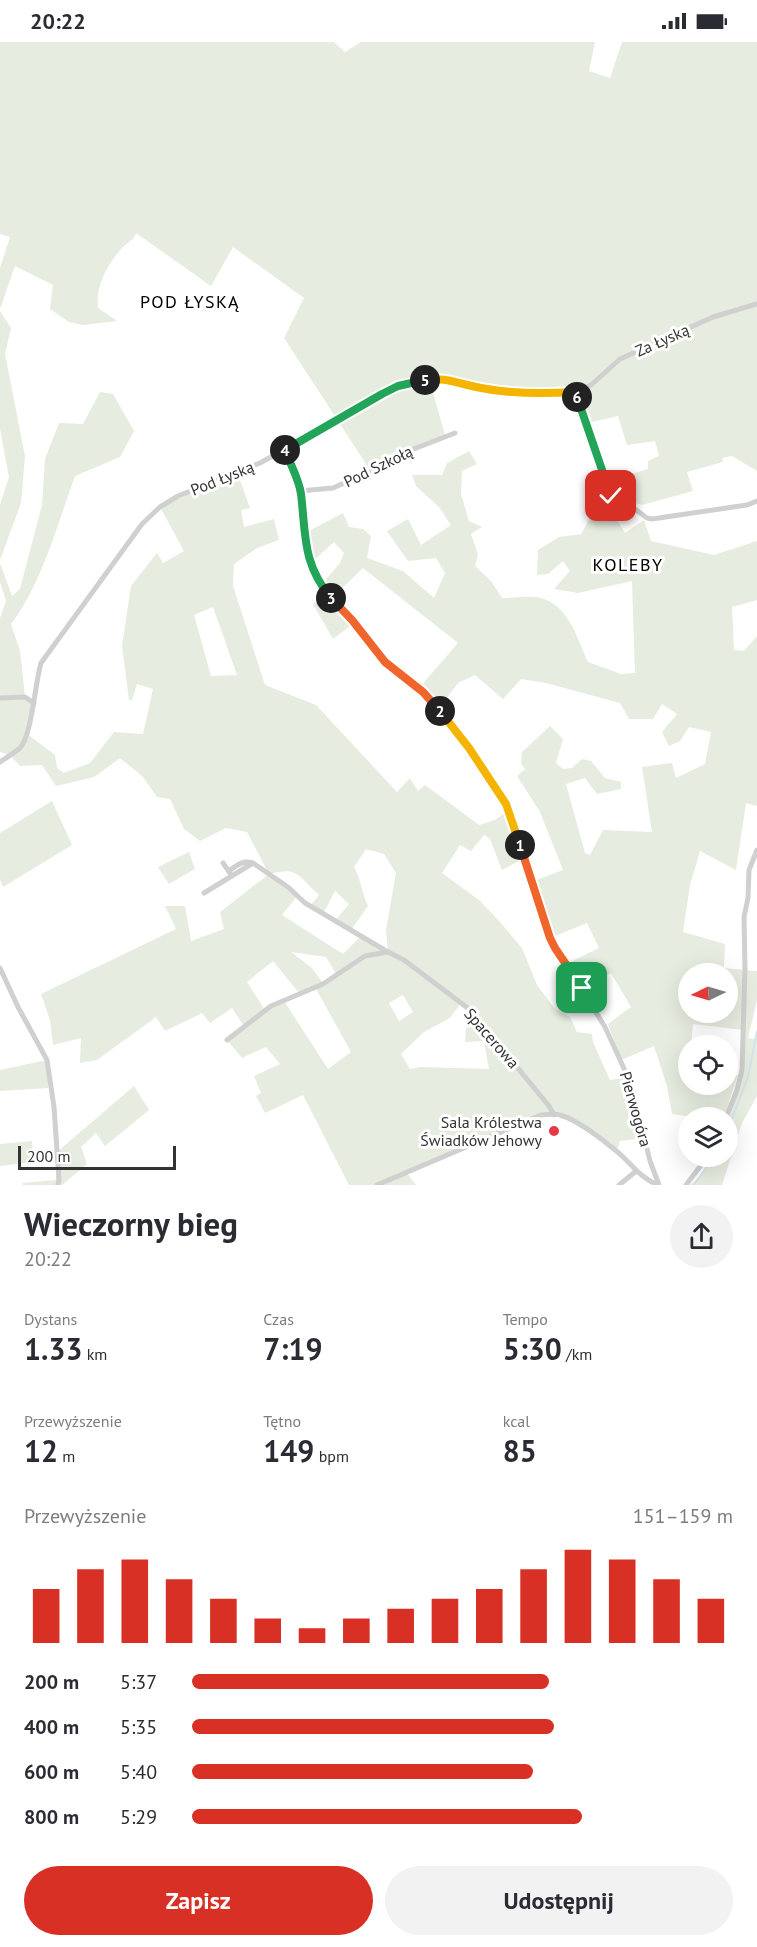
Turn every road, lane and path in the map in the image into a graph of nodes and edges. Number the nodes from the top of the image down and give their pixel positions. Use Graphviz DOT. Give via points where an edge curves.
graph roads {
  1 [pos="757,304"];
  2 [pos="575,392"];
  3 [pos="454,433"];
  4 [pos="285,450"];
  5 [pos="300,491"];
  6 [pos="757,501"];
  7 [pos="0,698"];
  8 [pos="34,703"];
  9 [pos="0,762"];
  10 [pos="757,850"];
  11 [pos="223,863"];
  12 [pos="253,863"];
  13 [pos="229,871"];
  14 [pos="233,877"];
  15 [pos="204,893"];
  16 [pos="388,952"];
  17 [pos="0,968"];
  18 [pos="227,1040"];
  19 [pos="730,1107"];
  20 [pos="554,1115"];
  21 [pos="700,1167"];
  22 [pos="635,1172"];
  23 [pos="58,1185"];
  24 [pos="377,1185"];
  25 [pos="619,1185"];
  26 [pos="658,1185"];
  27 [pos="686,1185"];
  1 -- 2 [label="street, Za Łyską" via="713,318 620,359 591,385"];
  2 -- 4 [label="street, Pod Łyską" via="520,393 441,378 419,381 382,394"];
  2 -- 6 [label="street" via="616,514 635,509 652,519"];
  3 -- 5 [label="street, Pod Szkołą" via="400,454 333,488"];
  4 -- 5 [label="street, Pierwogóra"];
  4 -- 8 [label="street, Pod Łyską" via="178,496 142,524 41,663"];
  5 -- 26 [label="street, Pierwogóra" via="306,550 328,595 385,662 439,709 506,804 555,948 600,1019 632,1084"];
  7 -- 8 [label="street" via="25,697"];
  8 -- 9 [label="street, Pod Łyską" via="21,746"];
  10 -- 19 [label="street" via="748,870 744,917 742,1070"];
  11 -- 13 [label="street"];
  12 -- 13 [label="street" via="247,861"];
  12 -- 14 [label="street"];
  12 -- 16 [label="street, Spacerowa" via="305,903"];
  13 -- 14 [label="street"];
  14 -- 15 [label="street"];
  16 -- 18 [label="street" via="365,956 323,984 271,1006"];
  16 -- 20 [label="street, Spacerowa" via="468,1009"];
  17 -- 23 [label="street" via="47,1060"];
  20 -- 22 [label="street" via="587,1130 617,1151"];
  20 -- 24 [label="street" via="541,1115"];
  21 -- 27 [label="street"];
  22 -- 25 [label="street"];
  22 -- 26 [label="street"];
}
